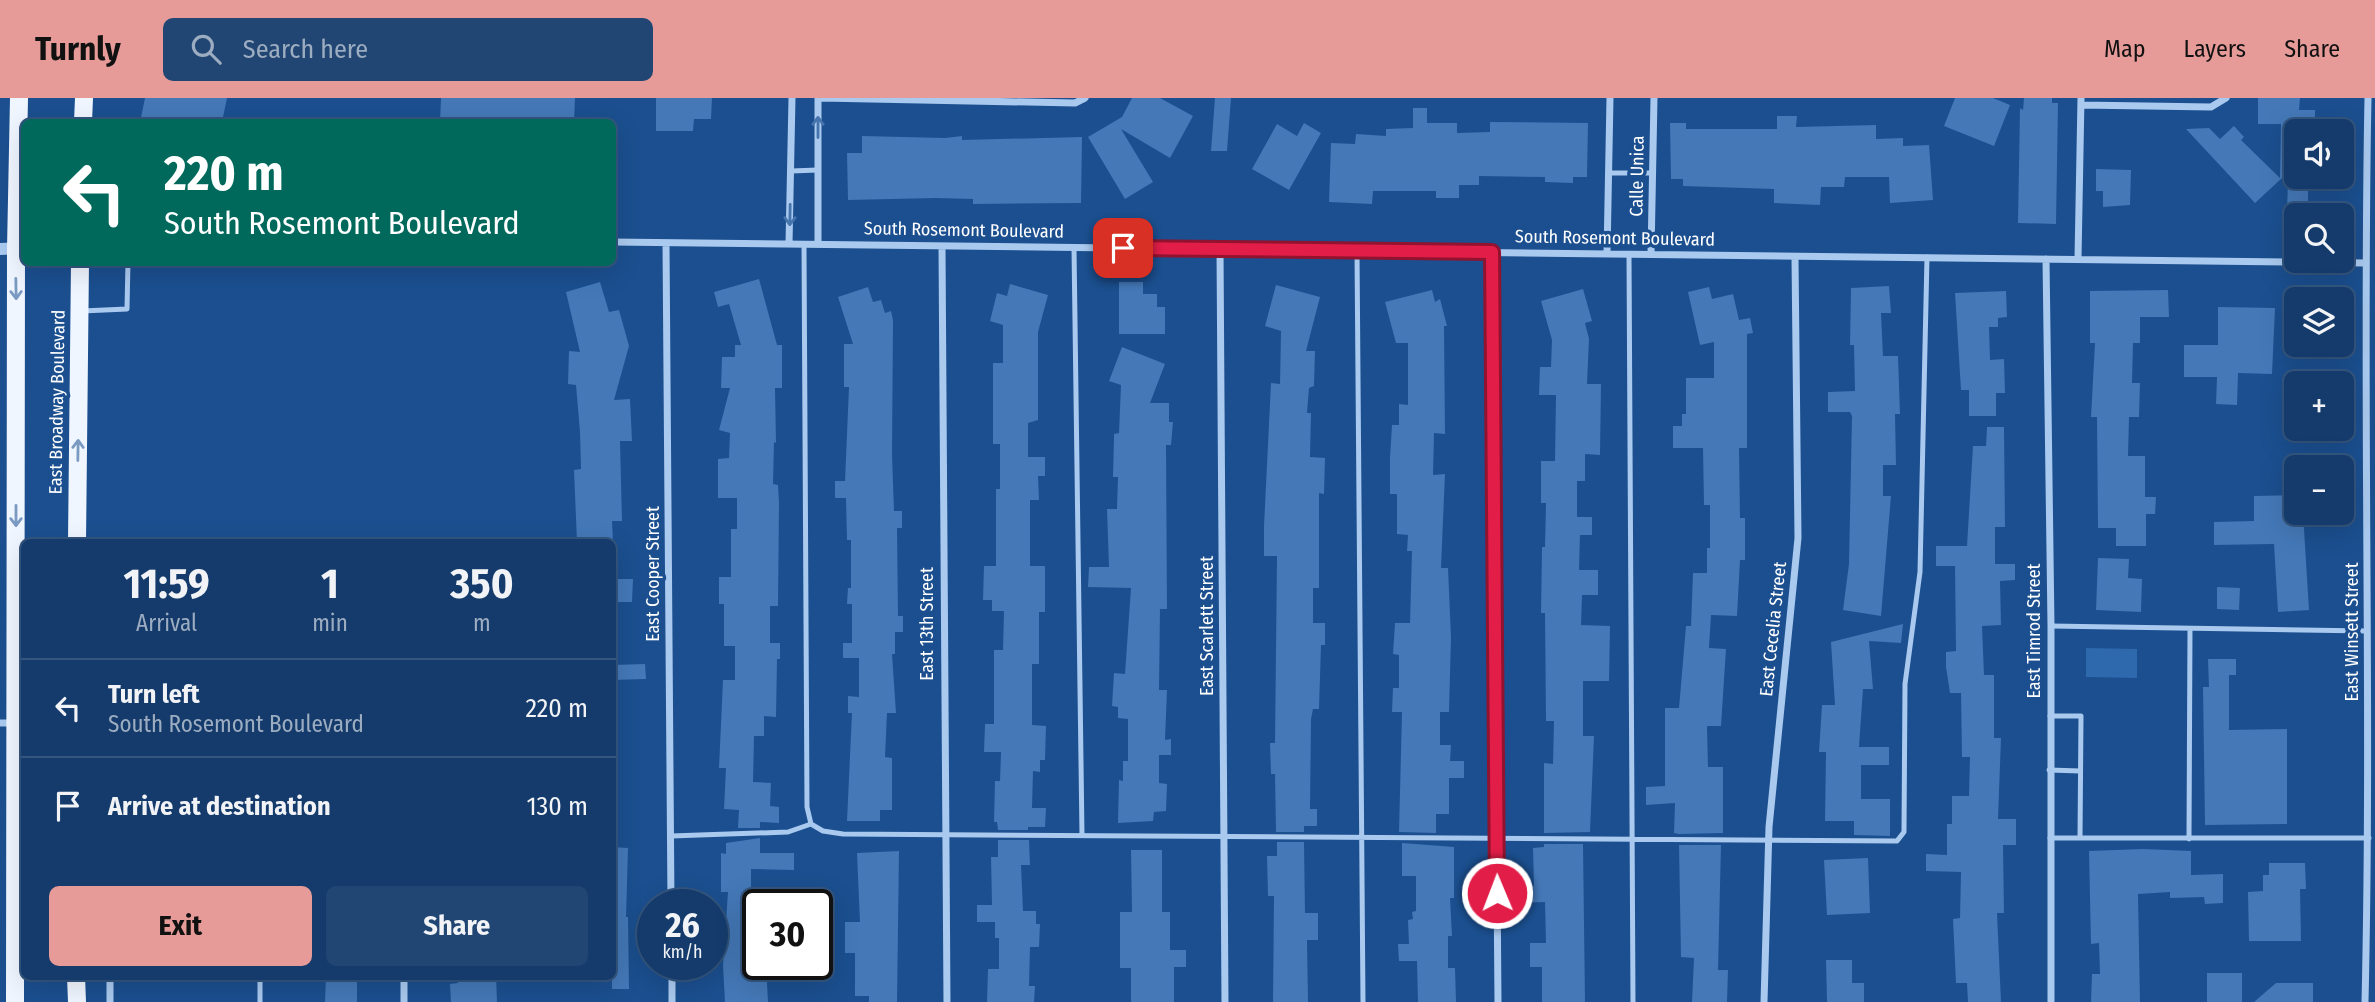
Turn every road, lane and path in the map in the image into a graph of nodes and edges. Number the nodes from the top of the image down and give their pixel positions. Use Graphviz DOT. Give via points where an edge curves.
graph roads {
  1 [pos="19,98"];
  2 [pos="84,98"];
  3 [pos="792,98"];
  4 [pos="820,98"];
  5 [pos="1085,98"];
  6 [pos="1609,98"];
  7 [pos="1654,98"];
  8 [pos="2226,98"];
  9 [pos="2368,98"];
  10 [pos="2081,102"];
  11 [pos="83,119"];
  12 [pos="2371,131"];
  13 [pos="818,170"];
  14 [pos="790,171"];
  15 [pos="1608,173"];
  16 [pos="1653,173"];
  17 [pos="616,242"];
  18 [pos="666,243"];
  19 [pos="789,244"];
  20 [pos="804,244"];
  21 [pos="818,244"];
  22 [pos="942,246"];
  23 [pos="1074,248"];
  24 [pos="13,249"];
  25 [pos="1220,249"];
  26 [pos="1357,251"];
  27 [pos="1492,252"];
  28 [pos="1607,254"];
  29 [pos="1629,254"];
  30 [pos="1651,254"];
  31 [pos="1927,257"];
  32 [pos="1795,258"];
  33 [pos="2046,259"];
  34 [pos="2078,259"];
  35 [pos="2365,262"];
  36 [pos="80,266"];
  37 [pos="128,266"];
  38 [pos="2375,288"];
  39 [pos="2365,289"];
  40 [pos="79,311"];
  41 [pos="2366,414"];
  42 [pos="2375,415"];
  43 [pos="77,539"];
  44 [pos="2051,626"];
  45 [pos="2190,629"];
  46 [pos="2367,631"];
  47 [pos="2050,716"];
  48 [pos="8,723"];
  49 [pos="2049,770"];
  50 [pos="2080,771"];
  51 [pos="811,824"];
  52 [pos="945,834"];
  53 [pos="671,835"];
  54 [pos="1082,835"];
  55 [pos="1224,837"];
  56 [pos="2050,838"];
  57 [pos="2080,838"];
  58 [pos="2369,838"];
  59 [pos="1361,839"];
  60 [pos="1497,839"];
  61 [pos="1632,839"];
  62 [pos="1769,839"];
  63 [pos="2189,839"];
  64 [pos="671,889"];
  65 [pos="7,899"];
  66 [pos="76,980"];
  67 [pos="110,980"];
  68 [pos="260,980"];
  69 [pos="404,980"];
  70 [pos="672,980"];
  71 [pos="15,1002"];
  72 [pos="77,1002"];
  73 [pos="110,1002"];
  74 [pos="260,1002"];
  75 [pos="404,1002"];
  76 [pos="672,1002"];
  77 [pos="947,1002"];
  78 [pos="1225,1002"];
  79 [pos="1363,1002"];
  80 [pos="1498,1002"];
  81 [pos="1633,1002"];
  82 [pos="1764,1002"];
  83 [pos="2051,1002"];
  84 [pos="2365,1002"];
  1 -- 24 [label="main road"];
  2 -- 11 [label="main road"];
  3 -- 14 [label="street"];
  4 -- 5 [label="street" via="1075,103"];
  13 -- 4 [label="street, one-way"];
  6 -- 15 [label="street, Calle Unica"];
  7 -- 16 [label="street, Calle Unica"];
  8 -- 10 [label="street" via="2211,107"];
  9 -- 12 [label="street, East Winsett Street"];
  10 -- 34 [label="street"];
  12 -- 35 [label="street, East Winsett Street"];
  13 -- 14 [label="lane"];
  13 -- 21 [label="street"];
  14 -- 19 [label="street, one-way"];
  15 -- 16 [label="lane"];
  15 -- 28 [label="street, Calle Unica"];
  16 -- 30 [label="street, Calle Unica"];
  17 -- 18 [label="street, South Rosemont Boulevard"];
  18 -- 19 [label="street, South Rosemont Boulevard"];
  18 -- 53 [label="street, East Cooper Street"];
  19 -- 20 [label="street, South Rosemont Boulevard"];
  20 -- 21 [label="street, South Rosemont Boulevard"];
  20 -- 51 [label="lane" via="807,807"];
  21 -- 22 [label="street, South Rosemont Boulevard"];
  22 -- 23 [label="street, South Rosemont Boulevard"];
  22 -- 52 [label="street, East 13th Street"];
  23 -- 25 [label="street, South Rosemont Boulevard"];
  23 -- 54 [label="lane"];
  24 -- 48 [label="main road, one-way"];
  25 -- 26 [label="street, South Rosemont Boulevard"];
  25 -- 55 [label="street, East Scarlett Street"];
  26 -- 27 [label="street, South Rosemont Boulevard"];
  26 -- 59 [label="lane"];
  27 -- 28 [label="street, South Rosemont Boulevard"];
  27 -- 60 [label="street"];
  28 -- 29 [label="street, South Rosemont Boulevard"];
  29 -- 30 [label="street, South Rosemont Boulevard"];
  29 -- 61 [label="lane"];
  30 -- 32 [label="street, South Rosemont Boulevard"];
  31 -- 32 [label="street, South Rosemont Boulevard"];
  31 -- 33 [label="street, South Rosemont Boulevard"];
  31 -- 62 [label="lane" via="1920,572 1905,684 1904,832 1897,841"];
  32 -- 62 [label="street, East Cecelia Street" via="1798,538"];
  33 -- 34 [label="street, South Rosemont Boulevard"];
  33 -- 44 [label="street, East Timrod Street"];
  34 -- 35 [label="street, South Rosemont Boulevard"];
  35 -- 39 [label="street, East Winsett Street"];
  36 -- 40 [label="main road, East Broadway Boulevard"];
  37 -- 40 [label="lane" via="127,309"];
  38 -- 39 [label="lane"];
  39 -- 41 [label="street, East Winsett Street"];
  43 -- 40 [label="main road, East Broadway Boulevard, one-way"];
  41 -- 42 [label="street"];
  41 -- 46 [label="street, East Winsett Street"];
  44 -- 45 [label="lane"];
  44 -- 47 [label="street, East Timrod Street"];
  45 -- 46 [label="lane"];
  45 -- 63 [label="lane"];
  46 -- 58 [label="street, East Winsett Street"];
  47 -- 49 [label="street, East Timrod Street"];
  47 -- 50 [label="lane" via="2081,716"];
  48 -- 65 [label="main road" via="12,760"];
  49 -- 50 [label="lane"];
  49 -- 56 [label="street, East Timrod Street"];
  50 -- 57 [label="lane"];
  51 -- 52 [label="lane" via="843,834"];
  51 -- 53 [label="lane" via="788,832"];
  52 -- 54 [label="lane"];
  52 -- 77 [label="street, East 13th Street"];
  53 -- 64 [label="street, East Cooper Street"];
  54 -- 55 [label="lane"];
  55 -- 59 [label="lane"];
  55 -- 78 [label="street, East Scarlett Street"];
  56 -- 57 [label="lane"];
  56 -- 83 [label="street, East Timrod Street"];
  57 -- 63 [label="lane"];
  58 -- 63 [label="lane"];
  58 -- 84 [label="street, East Winsett Street"];
  59 -- 60 [label="lane"];
  59 -- 79 [label="lane"];
  60 -- 61 [label="lane"];
  60 -- 80 [label="street"];
  61 -- 62 [label="lane"];
  61 -- 81 [label="lane"];
  62 -- 82 [label="street, East Cecelia Street"];
  65 -- 71 [label="main road"];
  66 -- 72 [label="main road"];
  67 -- 73 [label="street"];
  68 -- 74 [label="lane"];
  69 -- 75 [label="street"];
  70 -- 76 [label="street"];
}
